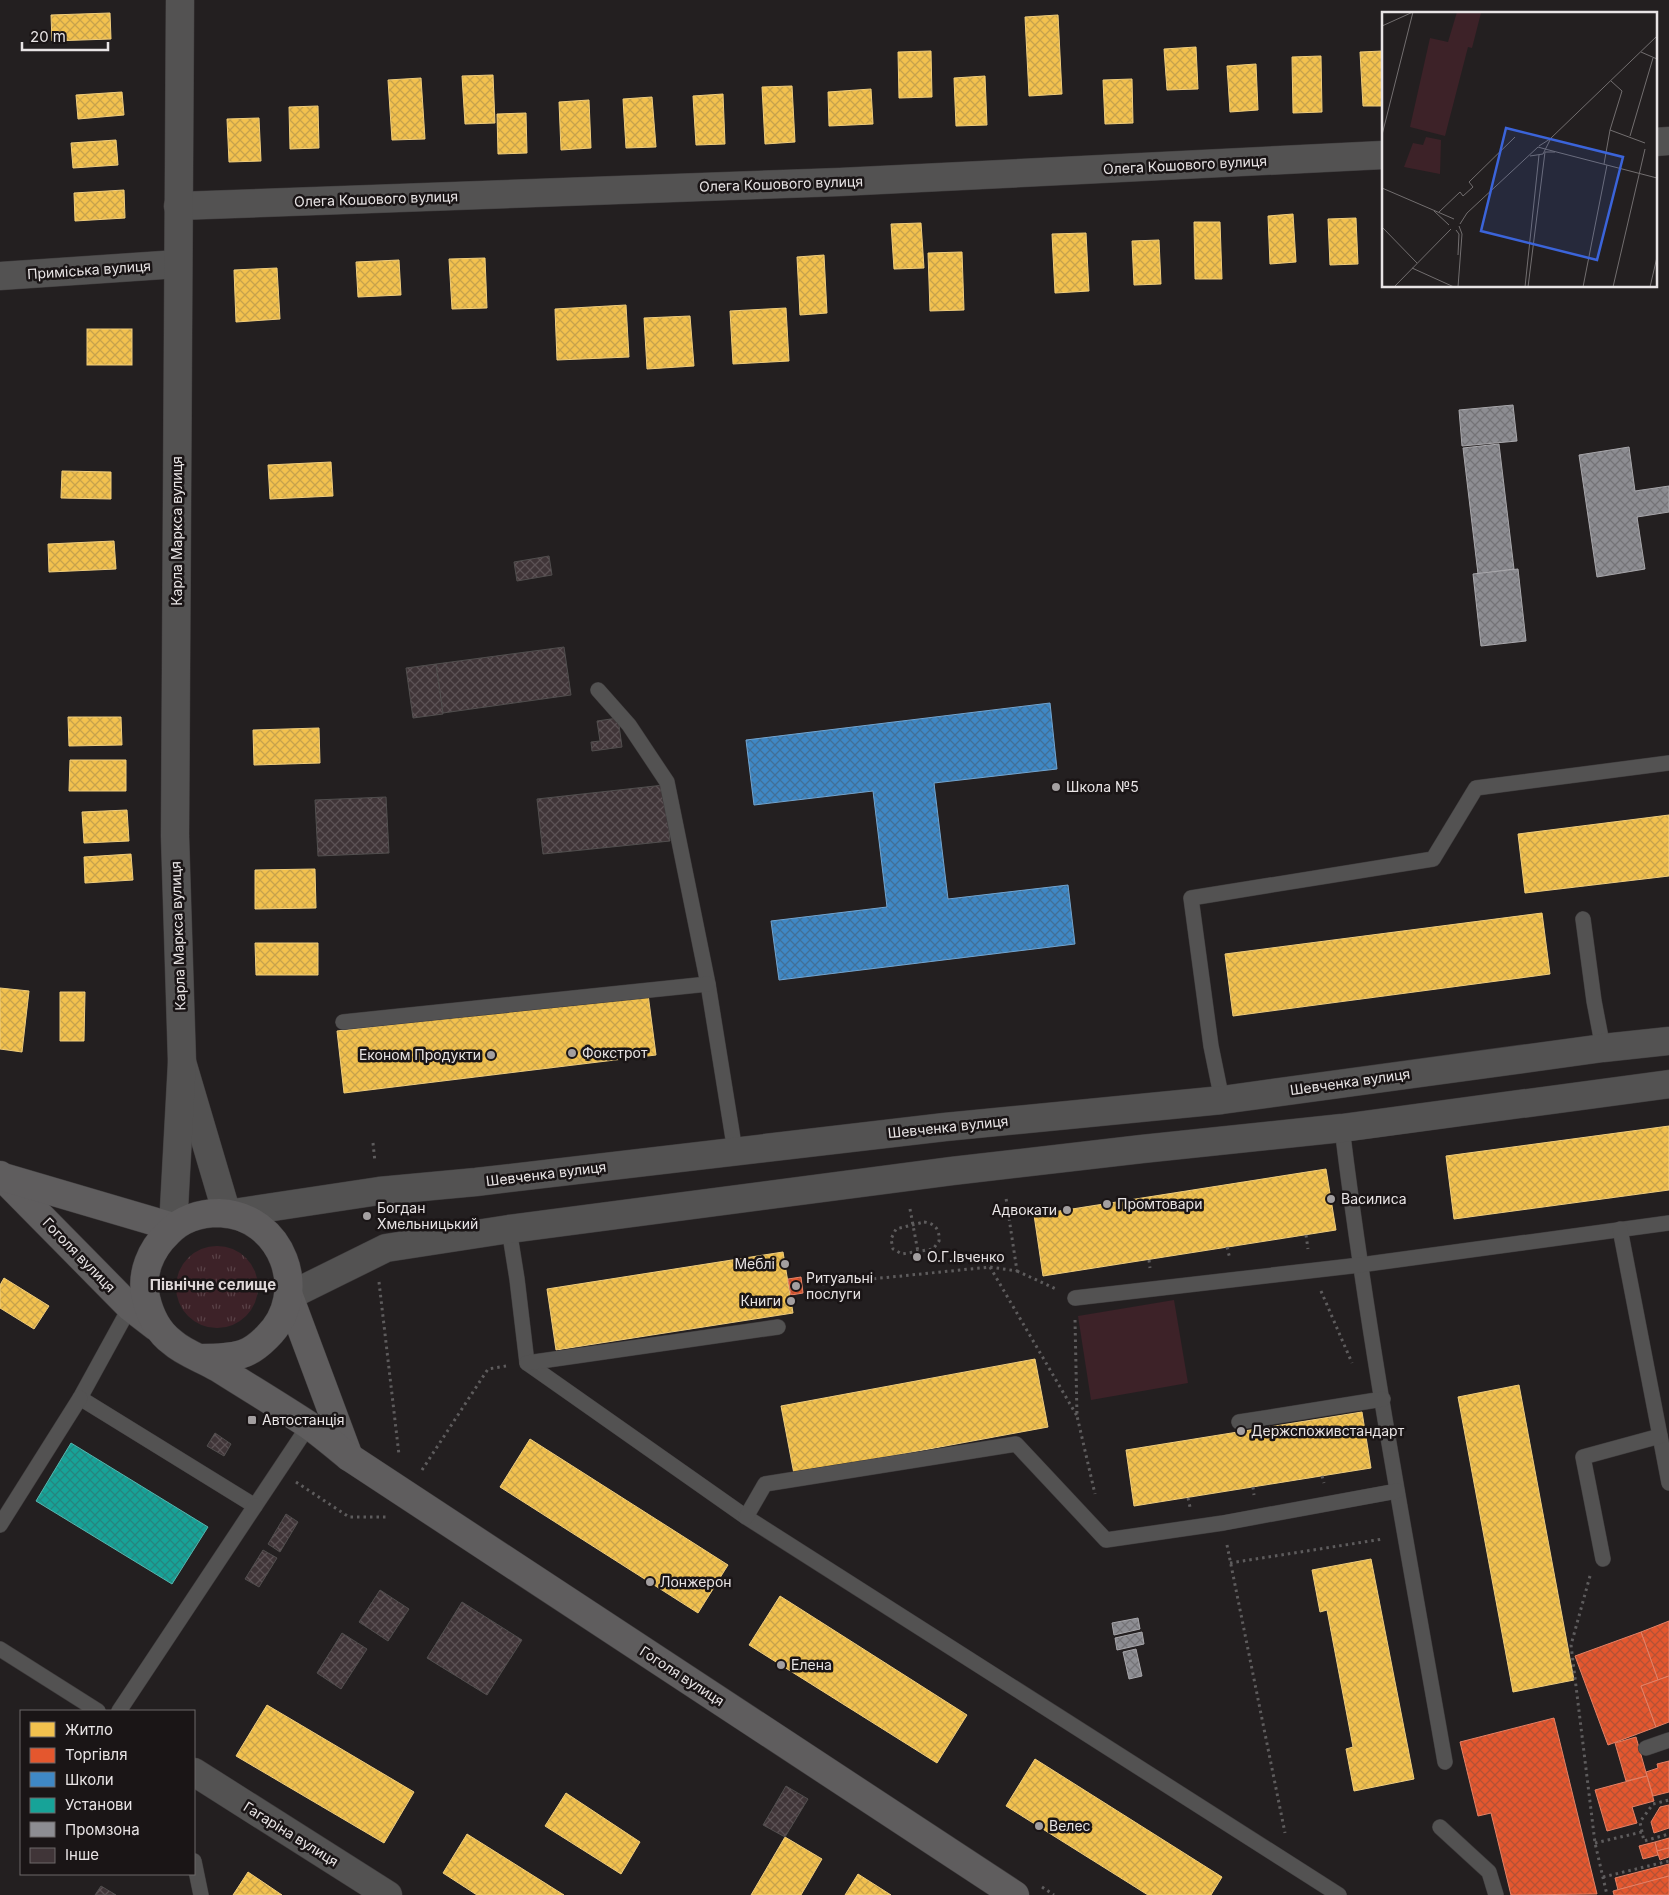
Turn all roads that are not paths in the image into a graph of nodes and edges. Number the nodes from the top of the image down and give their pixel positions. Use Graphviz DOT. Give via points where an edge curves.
graph roads {
  1 [pos="180,0"];
  2 [pos="1669,141"];
  3 [pos="1656,142"];
  4 [pos="1382,155"];
  5 [pos="178,206"];
  6 [pos="178,264"];
  7 [pos="0,276"];
  8 [pos="598,690"];
  9 [pos="1669,763"];
  10 [pos="1583,919"];
  11 [pos="708,984"];
  12 [pos="343,1022"];
  13 [pos="1669,1041"];
  14 [pos="1603,1048"];
  15 [pos="182,1062"];
  16 [pos="1352,1082"];
  17 [pos="1669,1084"];
  18 [pos="1222,1100"];
  19 [pos="1350,1126"];
  20 [pos="735,1151"];
  21 [pos="1,1176"];
  22 [pos="227,1214"];
  23 [pos="1669,1223"];
  24 [pos="173,1227"];
  25 [pos="509,1229"];
  26 [pos="1620,1229"];
  27 [pos="1360,1265"];
  28 [pos="289,1296"];
  29 [pos="1075,1298"];
  30 [pos="130,1307"];
  31 [pos="778,1326"];
  32 [pos="159,1329"];
  33 [pos="201,1358"];
  34 [pos="527,1364"];
  35 [pos="80,1398"];
  36 [pos="1375,1400"];
  37 [pos="1239,1422"];
  38 [pos="309,1425"];
  39 [pos="1660,1436"];
  40 [pos="349,1457"];
  41 [pos="1669,1482"];
  42 [pos="1396,1491"];
  43 [pos="255,1506"];
  44 [pos="746,1517"];
  45 [pos="0,1525"];
  46 [pos="1603,1559"];
  47 [pos="0,1649"];
  48 [pos="96,1710"];
  49 [pos="120,1710"];
  50 [pos="1669,1740"];
  51 [pos="1646,1748"];
  52 [pos="1445,1762"];
  53 [pos="195,1773"];
  54 [pos="1440,1828"];
  55 [pos="195,1867"];
  56 [pos="200,1895"];
  57 [pos="388,1895"];
  58 [pos="1015,1895"];
  59 [pos="1339,1895"];
  60 [pos="1496,1895"];
  1 -- 5 [label="street, Карла Маркса вулиця"];
  2 -- 3 [label="street"];
  4 -- 5 [label="street, Олега Кошового вулиця" via="840,182"];
  5 -- 6 [label="street, Карла Маркса вулиця"];
  6 -- 7 [label="street, Приміська вулиця"];
  6 -- 15 [label="street, Карла Маркса вулиця" via="175,836"];
  8 -- 11 [label="lane" via="630,725 667,782"];
  9 -- 18 [label="lane" via="1476,788 1433,859 1191,898 1210,1046"];
  10 -- 14 [label="lane"];
  11 -- 12 [label="lane"];
  11 -- 20 [label="lane"];
  13 -- 14 [label="street, Шевченка вулиця"];
  14 -- 16 [label="street, Шевченка вулиця"];
  15 -- 22 [label="street, Карла Маркса вулиця"];
  15 -- 24 [label="street, Карла Маркса вулиця"];
  16 -- 18 [label="street, Шевченка вулиця"];
  16 -- 19 [label="street"];
  17 -- 19 [label="street"];
  18 -- 20 [label="street, Шевченка вулиця"];
  19 -- 25 [label="street" via="952,1171"];
  19 -- 27 [label="lane"];
  20 -- 22 [label="street, Шевченка вулиця" via="380,1191"];
  21 -- 24 [label="main road, Гоголя вулиця"];
  21 -- 30 [label="main road, Гоголя вулиця"];
  22 -- 24 [label="main road, Гоголя вулиця" via="208,1213"];
  22 -- 28 [label="main road, Гоголя вулиця" via="262,1228 275,1242 289,1277"];
  23 -- 26 [label="lane"];
  24 -- 32 [label="main road, Гоголя вулиця" via="150,1257 145,1275 149,1313"];
  25 -- 28 [label="street" via="386,1248"];
  25 -- 34 [label="lane"];
  26 -- 27 [label="lane"];
  26 -- 39 [label="lane"];
  27 -- 29 [label="lane"];
  27 -- 36 [label="lane"];
  28 -- 33 [label="main road, Гоголя вулиця" via="274,1331 260,1344 244,1354"];
  28 -- 40 [label="main road, Гоголя вулиця"];
  30 -- 32 [label="main road, Гоголя вулиця"];
  30 -- 35 [label="lane"];
  31 -- 34 [label="lane"];
  32 -- 33 [label="main road, Гоголя вулиця" via="172,1343"];
  33 -- 38 [label="main road, Гоголя вулиця"];
  34 -- 44 [label="lane"];
  35 -- 43 [label="lane"];
  35 -- 45 [label="lane"];
  36 -- 37 [label="lane"];
  36 -- 42 [label="lane"];
  38 -- 40 [label="main road, Гоголя вулиця"];
  38 -- 43 [label="lane"];
  39 -- 41 [label="lane"];
  39 -- 46 [label="lane" via="1583,1457"];
  40 -- 58 [label="main road, Гоголя вулиця"];
  42 -- 44 [label="lane" via="1222,1523 1106,1540 1016,1444 765,1484"];
  42 -- 52 [label="lane"];
  43 -- 49 [label="lane"];
  44 -- 59 [label="lane"];
  47 -- 48 [label="lane"];
  50 -- 51 [label="lane"];
  53 -- 57 [label="street, Гагаріна вулиця"];
  54 -- 60 [label="lane" via="1489,1872"];
  55 -- 56 [label="lane"];
}
